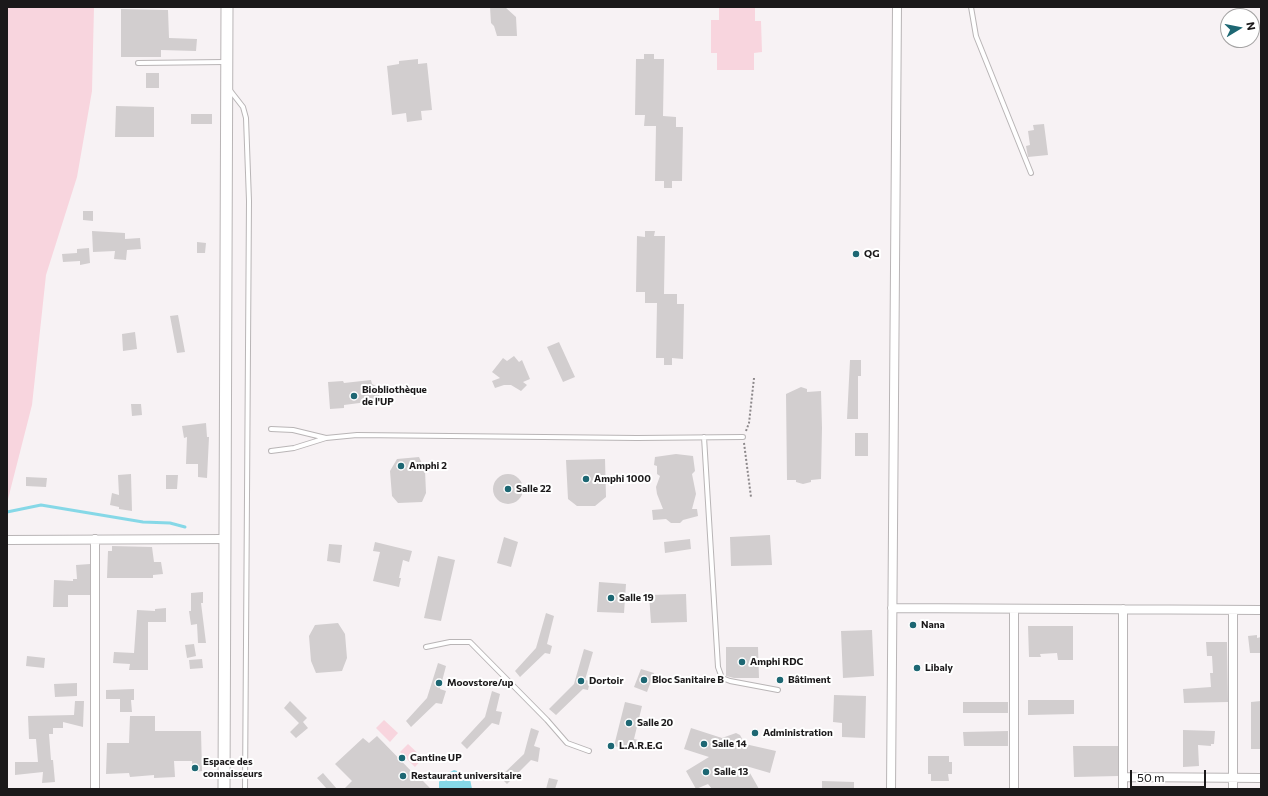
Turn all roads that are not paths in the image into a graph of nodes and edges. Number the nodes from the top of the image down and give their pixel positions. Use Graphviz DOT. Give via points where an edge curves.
graph roads {
  1 [pos="227,7"];
  2 [pos="897,7"];
  3 [pos="970,7"];
  4 [pos="226,62"];
  5 [pos="138,63"];
  6 [pos="226,85"];
  7 [pos="1032,173"];
  8 [pos="271,429"];
  9 [pos="743,436"];
  10 [pos="704,437"];
  11 [pos="326,438"];
  12 [pos="271,451"];
  13 [pos="95,539"];
  14 [pos="224,539"];
  15 [pos="7,540"];
  16 [pos="892,608"];
  17 [pos="1014,609"];
  18 [pos="1122,609"];
  19 [pos="1233,610"];
  20 [pos="1261,610"];
  21 [pos="426,647"];
  22 [pos="778,690"];
  23 [pos="589,751"];
  24 [pos="1123,777"];
  25 [pos="1233,778"];
  26 [pos="1261,778"];
  27 [pos="94,789"];
  28 [pos="224,789"];
  29 [pos="245,789"];
  30 [pos="891,789"];
  31 [pos="1014,789"];
  32 [pos="1123,789"];
  33 [pos="1232,789"];
  1 -- 4 [label="street"];
  2 -- 16 [label="street"];
  3 -- 7 [label="lane" via="976,36"];
  4 -- 5 [label="lane"];
  4 -- 6 [label="street"];
  6 -- 14 [label="street"];
  6 -- 29 [label="lane" via="243,107 246,118 249,201"];
  8 -- 11 [label="lane" via="293,430"];
  9 -- 10 [label="lane"];
  10 -- 11 [label="lane" via="357,435"];
  10 -- 22 [label="lane" via="718,667 722,678 730,682"];
  11 -- 12 [label="lane" via="294,448"];
  13 -- 14 [label="street"];
  13 -- 15 [label="street"];
  13 -- 27 [label="street"];
  14 -- 28 [label="street"];
  16 -- 17 [label="street"];
  16 -- 30 [label="street"];
  17 -- 18 [label="street"];
  17 -- 31 [label="street"];
  18 -- 19 [label="street"];
  18 -- 24 [label="street"];
  19 -- 20 [label="street"];
  19 -- 25 [label="street"];
  21 -- 23 [label="lane" via="450,642 470,642 567,743"];
  24 -- 25 [label="street"];
  24 -- 32 [label="street"];
  25 -- 26 [label="street"];
  25 -- 33 [label="street"];
}
